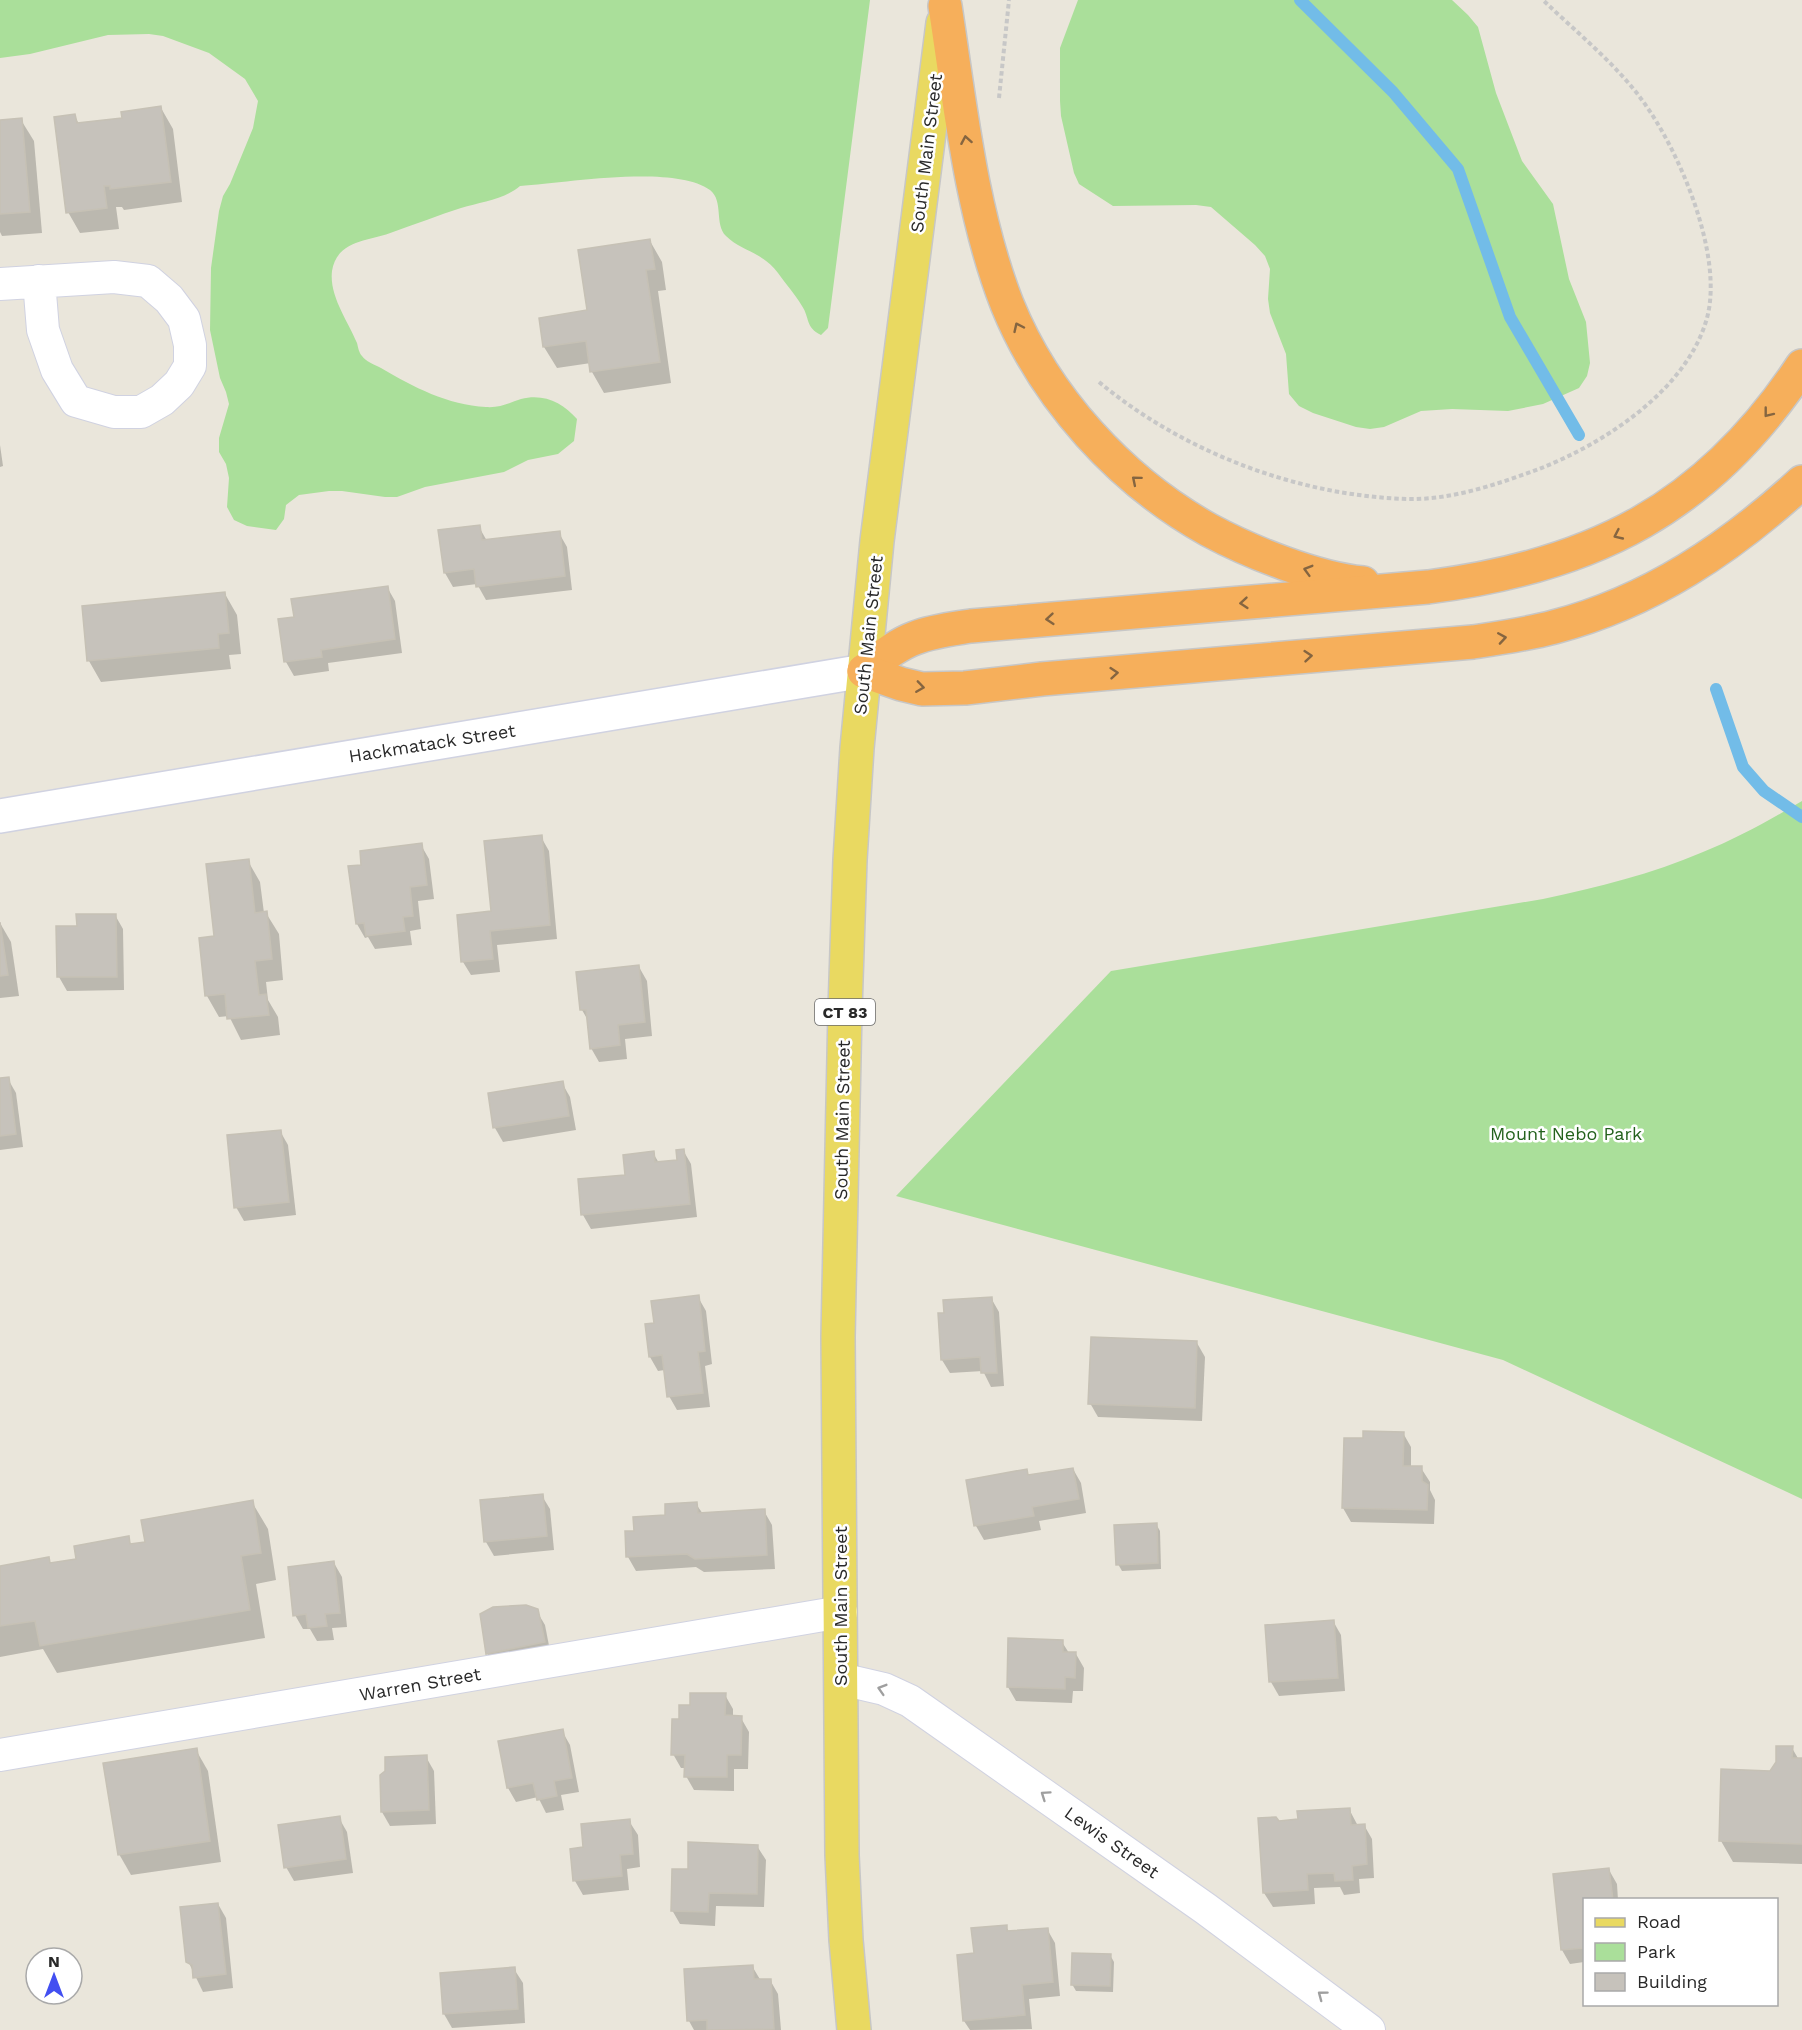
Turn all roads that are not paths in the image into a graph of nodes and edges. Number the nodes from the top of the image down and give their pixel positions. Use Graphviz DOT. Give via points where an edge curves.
graph roads {
  1 [pos="945,3"];
  2 [pos="39,280"];
  3 [pos="0,284"];
  4 [pos="1802,366"];
  5 [pos="1802,482"];
  6 [pos="1428,587"];
  7 [pos="864,671"];
  8 [pos="0,816"];
  9 [pos="840,1612"];
  10 [pos="841,1679"];
  11 [pos="0,1755"];
  12 [pos="854,2030"];
  13 [pos="1369,2030"];
  6 -- 1 [label="highway, one-way" via="1357,582 1331,576 1274,559 1221,536 1134,479 1070,411 1025,342 993,264 965,137"];
  1 -- 7 [label="main road, South Main Street / CT 83"];
  2 -- 2 [label="street" via="114,277 148,281 170,299 184,319 190,366 179,384 141,412 114,412 76,401 57,370 43,330"];
  2 -- 3 [label="street"];
  4 -- 6 [label="highway, one-way" via="1734,452 1698,484 1647,520 1544,564 1492,578"];
  7 -- 5 [label="highway, one-way" via="922,689 964,688 1510,637 1589,616 1662,585 1734,540"];
  6 -- 7 [label="highway, one-way" via="971,626 915,638"];
  7 -- 8 [label="street, Hackmatack Street"];
  7 -- 9 [label="main road, South Main Street / CT 83" via="844,1011 838,1337"];
  9 -- 10 [label="main road, South Main Street / CT 83"];
  9 -- 11 [label="street, Warren Street"];
  10 -- 12 [label="main road, South Main Street / CT 83" via="842,1866"];
  13 -- 10 [label="street, Lewis Street, one-way" via="1206,1909 910,1701 884,1689"];
}
